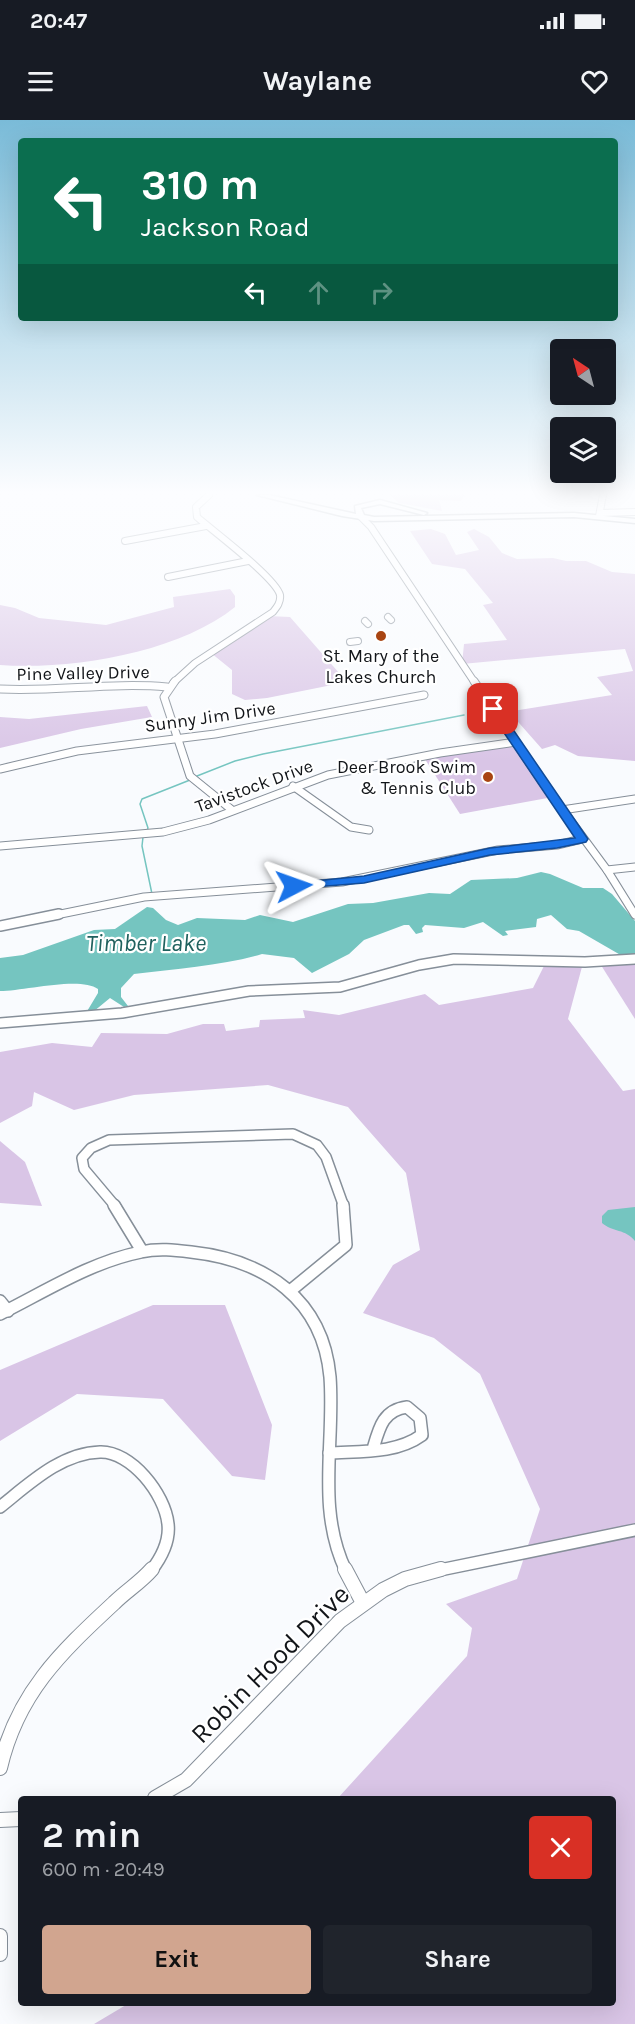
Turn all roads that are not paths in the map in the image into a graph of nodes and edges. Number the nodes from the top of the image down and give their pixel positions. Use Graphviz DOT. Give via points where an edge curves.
graph roads {
  1 [pos="272,584"];
  2 [pos="410,584"];
  3 [pos="358,640"];
  4 [pos="350,642"];
  5 [pos="167,687"];
  6 [pos="0,689"];
  7 [pos="424,695"];
  8 [pos="176,739"];
  9 [pos="516,742"];
  10 [pos="0,769"];
  11 [pos="292,786"];
  12 [pos="635,799"];
  13 [pos="232,810"];
  14 [pos="562,810"];
  15 [pos="369,830"];
  16 [pos="582,839"];
  17 [pos="0,846"];
  18 [pos="635,867"];
  19 [pos="607,870"];
  20 [pos="635,915"];
  21 [pos="0,926"];
  22 [pos="635,959"];
  23 [pos="0,1023"];
  24 [pos="142,1251"];
  25 [pos="290,1290"];
  26 [pos="0,1301"];
  27 [pos="4,1312"];
  28 [pos="373,1449"];
  29 [pos="329,1453"];
  30 [pos="0,1507"];
  31 [pos="635,1530"];
  32 [pos="363,1603"];
  33 [pos="0,1768"];
  34 [pos="158,1796"];
  35 [pos="18,1819"];
  36 [pos="0,1820"];
  37 [pos="0,1936"];
  38 [pos="0,1954"];
  1 -- 5 [label="street" via="280,591 276,608"];
  2 -- 9 [label="street"];
  3 -- 4 [label="street"];
  5 -- 6 [label="street, Pine Valley Drive" via="126,685 39,692"];
  5 -- 8 [label="street" via="164,701"];
  7 -- 8 [label="street, Sunny Jim Drive"];
  8 -- 10 [label="street, Sunny Jim Drive" via="86,749"];
  8 -- 13 [label="street" via="190,776"];
  9 -- 11 [label="street, Tavistock Drive" via="431,754"];
  9 -- 14 [label="street"];
  11 -- 13 [label="street, Tavistock Drive"];
  11 -- 15 [label="street" via="351,826"];
  12 -- 14 [label="street"];
  13 -- 17 [label="street, Tavistock Drive" via="152,834"];
  14 -- 16 [label="street"];
  16 -- 19 [label="street"];
  16 -- 21 [label="street" via="490,852 342,882 144,897"];
  18 -- 19 [label="street"];
  19 -- 20 [label="street"];
  22 -- 23 [label="street" via="454,959 340,987 249,991 122,1013"];
  24 -- 25 [label="street" via="188,1251 229,1258 259,1269"];
  24 -- 25 [label="street" via="119,1211 84,1169 82,1158 91,1148 109,1140 293,1134 317,1145 326,1157 344,1208 346,1245"];
  24 -- 27 [label="street" via="97,1266"];
  25 -- 29 [label="street" via="310,1313 323,1339 329,1374"];
  26 -- 27 [label="street"];
  28 -- 28 [label="street" via="417,1441 424,1425 420,1417 407,1407 390,1410 384,1416"];
  28 -- 29 [label="street"];
  29 -- 32 [label="street" via="332,1533"];
  30 -- 33 [label="street" via="66,1460 103,1452 125,1457 141,1470 169,1527 165,1547 149,1573 64,1648 33,1684 12,1727"];
  31 -- 32 [label="street, Robin Hood Drive" via="432,1570 405,1579"];
  32 -- 34 [label="street, Robin Hood Drive" via="327,1634 206,1762 186,1780"];
  35 -- 36 [label="street"];
  37 -- 38 [label="street"];
}
